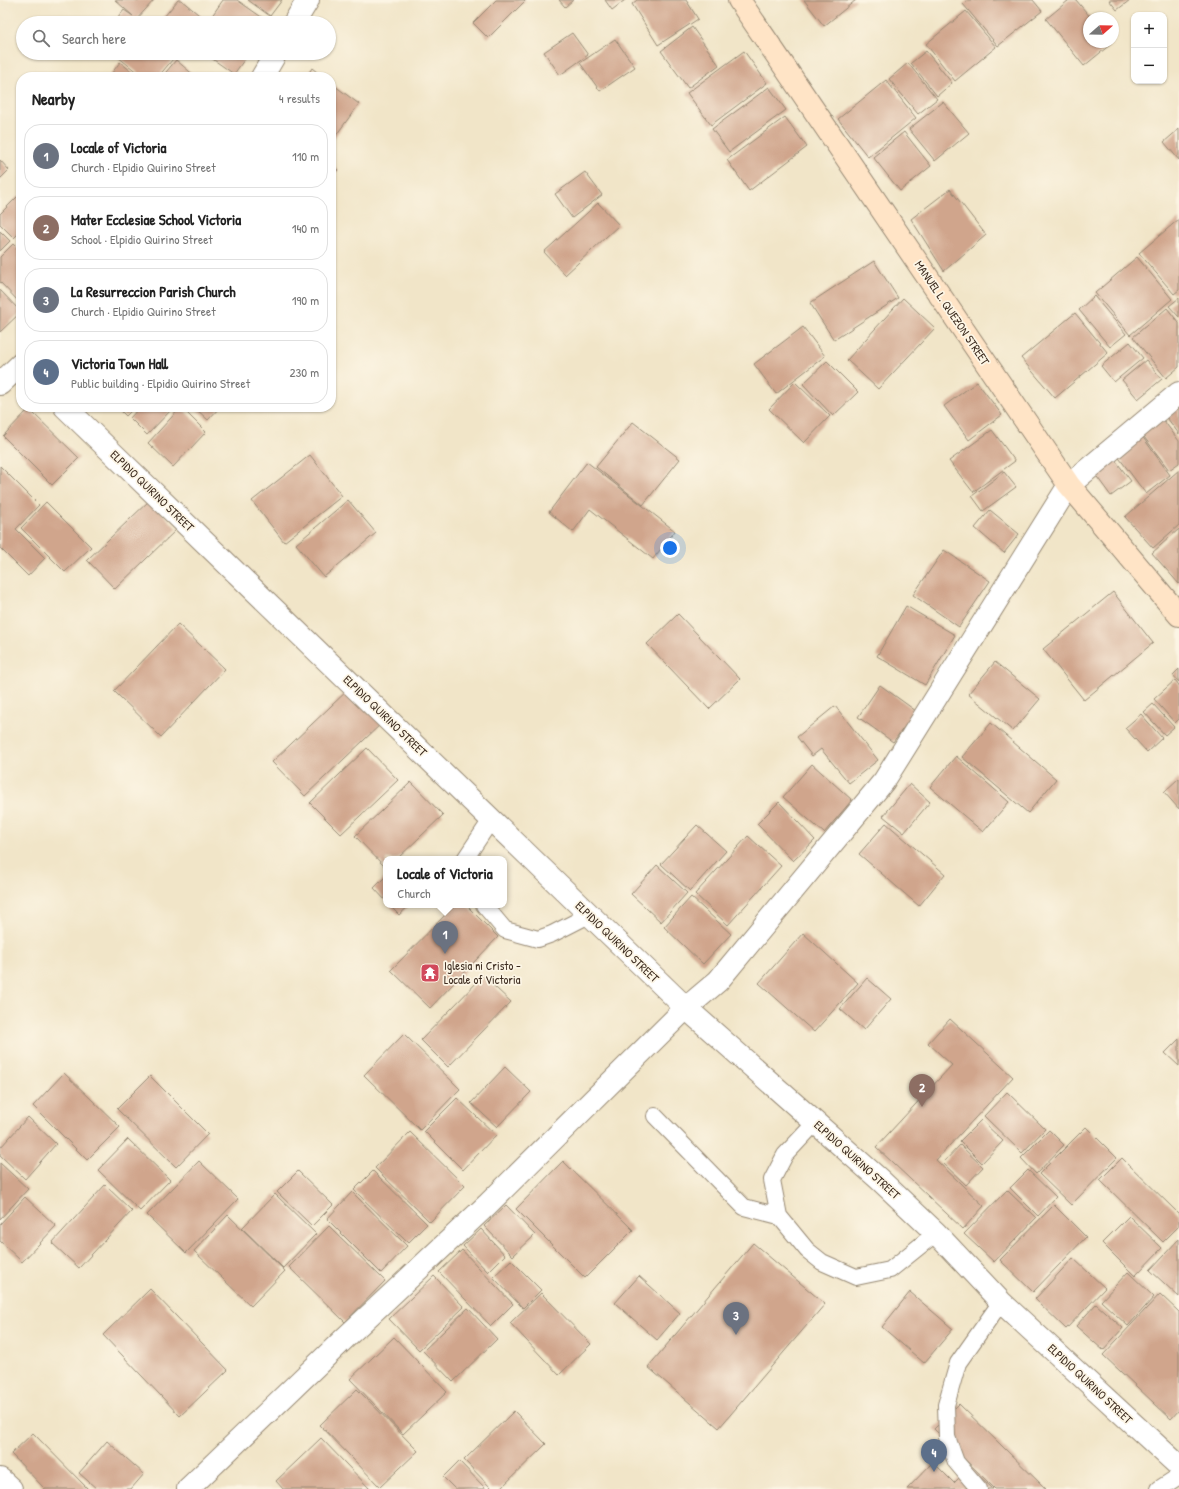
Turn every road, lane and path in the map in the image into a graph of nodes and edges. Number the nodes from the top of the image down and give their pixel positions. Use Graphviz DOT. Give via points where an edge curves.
graph roads {
  1 [pos="308,0"];
  2 [pos="739,0"];
  3 [pos="298,16"];
  4 [pos="272,60"];
  5 [pos="265,72"];
  6 [pos="16,369"];
  7 [pos="0,384"];
  8 [pos="1179,393"];
  9 [pos="70,412"];
  10 [pos="1069,484"];
  11 [pos="1179,615"];
  12 [pos="491,820"];
  13 [pos="466,856"];
  14 [pos="487,908"];
  15 [pos="590,915"];
  16 [pos="686,1008"];
  17 [pos="655,1116"];
  18 [pos="816,1123"];
  19 [pos="779,1216"];
  20 [pos="936,1233"];
  21 [pos="1001,1302"];
  22 [pos="1179,1466"];
  23 [pos="1179,1476"];
  24 [pos="0,1479"];
  25 [pos="11,1489"];
  26 [pos="188,1489"];
  27 [pos="979,1489"];
  28 [pos="1159,1489"];
  1 -- 3 [label="street"];
  2 -- 10 [label="street, MANUEL L. QUEZON STREET"];
  4 -- 5 [label="street"];
  6 -- 7 [label="street"];
  8 -- 10 [label="street"];
  9 -- 12 [label="street, ELPIDIO QUIRINO STREET"];
  10 -- 11 [label="street, MANUEL L. QUEZON STREET"];
  10 -- 16 [label="street" via="884,781 718,981"];
  12 -- 13 [label="lane"];
  12 -- 15 [label="street, ELPIDIO QUIRINO STREET"];
  14 -- 15 [label="lane" via="505,930 538,938 552,934"];
  15 -- 16 [label="street, ELPIDIO QUIRINO STREET"];
  16 -- 18 [label="street, ELPIDIO QUIRINO STREET"];
  16 -- 26 [label="street" via="487,1205"];
  17 -- 19 [label="lane" via="744,1207"];
  18 -- 19 [label="lane" via="785,1155 772,1180"];
  18 -- 20 [label="street, ELPIDIO QUIRINO STREET"];
  19 -- 20 [label="lane" via="807,1250 822,1262 856,1277 890,1270"];
  20 -- 21 [label="street, ELPIDIO QUIRINO STREET"];
  21 -- 22 [label="street, ELPIDIO QUIRINO STREET"];
  21 -- 27 [label="lane" via="958,1363 946,1405 947,1437 956,1462"];
  23 -- 28 [label="lane"];
  24 -- 25 [label="street"];
}
